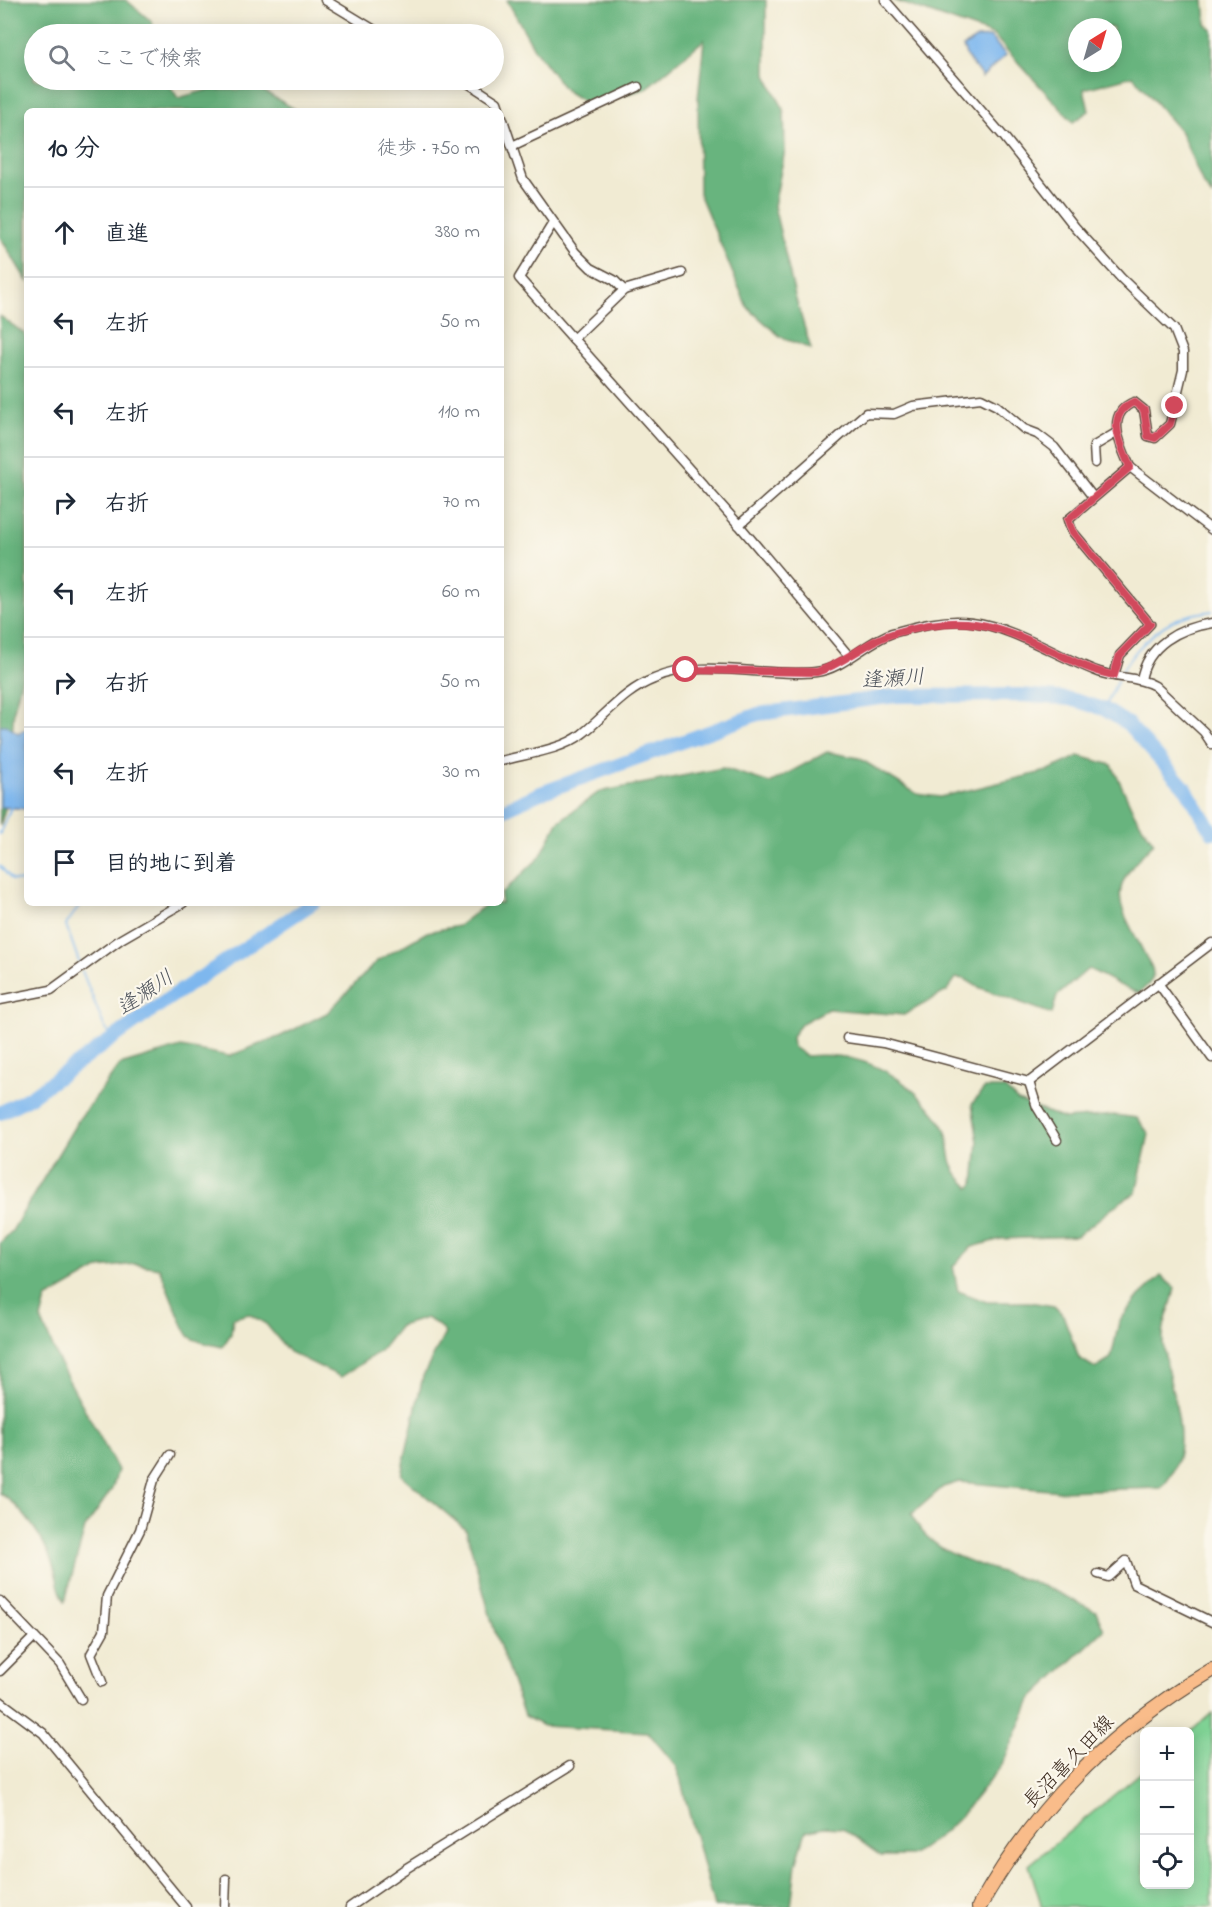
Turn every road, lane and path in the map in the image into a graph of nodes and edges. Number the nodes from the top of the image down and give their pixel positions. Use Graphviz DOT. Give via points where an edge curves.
graph roads {
  1 [pos="325,0"];
  2 [pos="885,0"];
  3 [pos="365,24"];
  4 [pos="638,87"];
  5 [pos="478,90"];
  6 [pos="499,108"];
  7 [pos="504,123"];
  8 [pos="512,146"];
  9 [pos="553,223"];
  10 [pos="682,273"];
  11 [pos="624,290"];
  12 [pos="573,339"];
  13 [pos="1116,433"];
  14 [pos="1095,463"];
  15 [pos="1130,467"];
  16 [pos="1093,497"];
  17 [pos="739,525"];
  18 [pos="1212,530"];
  19 [pos="1212,622"];
  20 [pos="849,656"];
  21 [pos="1115,676"];
  22 [pos="1141,680"];
  23 [pos="1212,744"];
  24 [pos="504,760"];
  25 [pos="178,906"];
  26 [pos="1212,943"];
  27 [pos="1158,983"];
  28 [pos="0,1000"];
  29 [pos="847,1038"];
  30 [pos="1212,1058"];
  31 [pos="1029,1082"];
  32 [pos="1057,1140"];
  33 [pos="170,1455"];
  34 [pos="1098,1574"];
  35 [pos="0,1601"];
  36 [pos="1212,1622"];
  37 [pos="34,1637"];
  38 [pos="1212,1670"];
  39 [pos="0,1671"];
  40 [pos="102,1682"];
  41 [pos="81,1699"];
  42 [pos="0,1701"];
  43 [pos="570,1766"];
  44 [pos="226,1879"];
  45 [pos="186,1907"];
  46 [pos="225,1907"];
  47 [pos="350,1907"];
  48 [pos="979,1907"];
  1 -- 3 [label="street"];
  2 -- 13 [label="street" via="1005,138 1075,227 1174,329 1183,352 1183,370 1170,424 1161,435 1148,436 1144,410 1134,402 1117,418"];
  4 -- 8 [label="street"];
  5 -- 6 [label="street" via="497,102"];
  7 -- 8 [label="street"];
  8 -- 9 [label="street" via="523,179"];
  9 -- 11 [label="street" via="591,268"];
  9 -- 12 [label="street" via="519,278"];
  10 -- 11 [label="street"];
  11 -- 12 [label="street"];
  12 -- 17 [label="street"];
  13 -- 14 [label="street" via="1094,446"];
  13 -- 15 [label="street"];
  15 -- 16 [label="street"];
  15 -- 18 [label="street"];
  16 -- 17 [label="street" via="1054,447 981,398 913,406 894,414 866,413"];
  16 -- 21 [label="street" via="1070,518 1069,526 1150,624 1120,655"];
  17 -- 20 [label="street"];
  19 -- 22 [label="street" via="1194,626 1161,644 1145,662"];
  20 -- 21 [label="street" via="875,639 894,633 960,621 984,625"];
  20 -- 24 [label="street" via="817,672 702,669 667,674 629,691 575,738"];
  21 -- 22 [label="street"];
  22 -- 23 [label="street" via="1155,686"];
  25 -- 28 [label="street" via="121,939 51,990"];
  26 -- 27 [label="street"];
  27 -- 30 [label="street"];
  27 -- 31 [label="street"];
  29 -- 31 [label="street" via="883,1043"];
  31 -- 32 [label="street" via="1037,1107"];
  33 -- 40 [label="street" via="154,1480 140,1530 107,1596 104,1631 91,1654"];
  34 -- 36 [label="street" via="1108,1576 1126,1561 1134,1584"];
  35 -- 37 [label="street"];
  37 -- 39 [label="street"];
  37 -- 41 [label="street" via="60,1664"];
  38 -- 48 [label="main road, 長沼喜久田線" via="1146,1713 1102,1748 1016,1847"];
  42 -- 45 [label="street" via="44,1733"];
  43 -- 47 [label="street"];
  44 -- 46 [label="street"];
}
